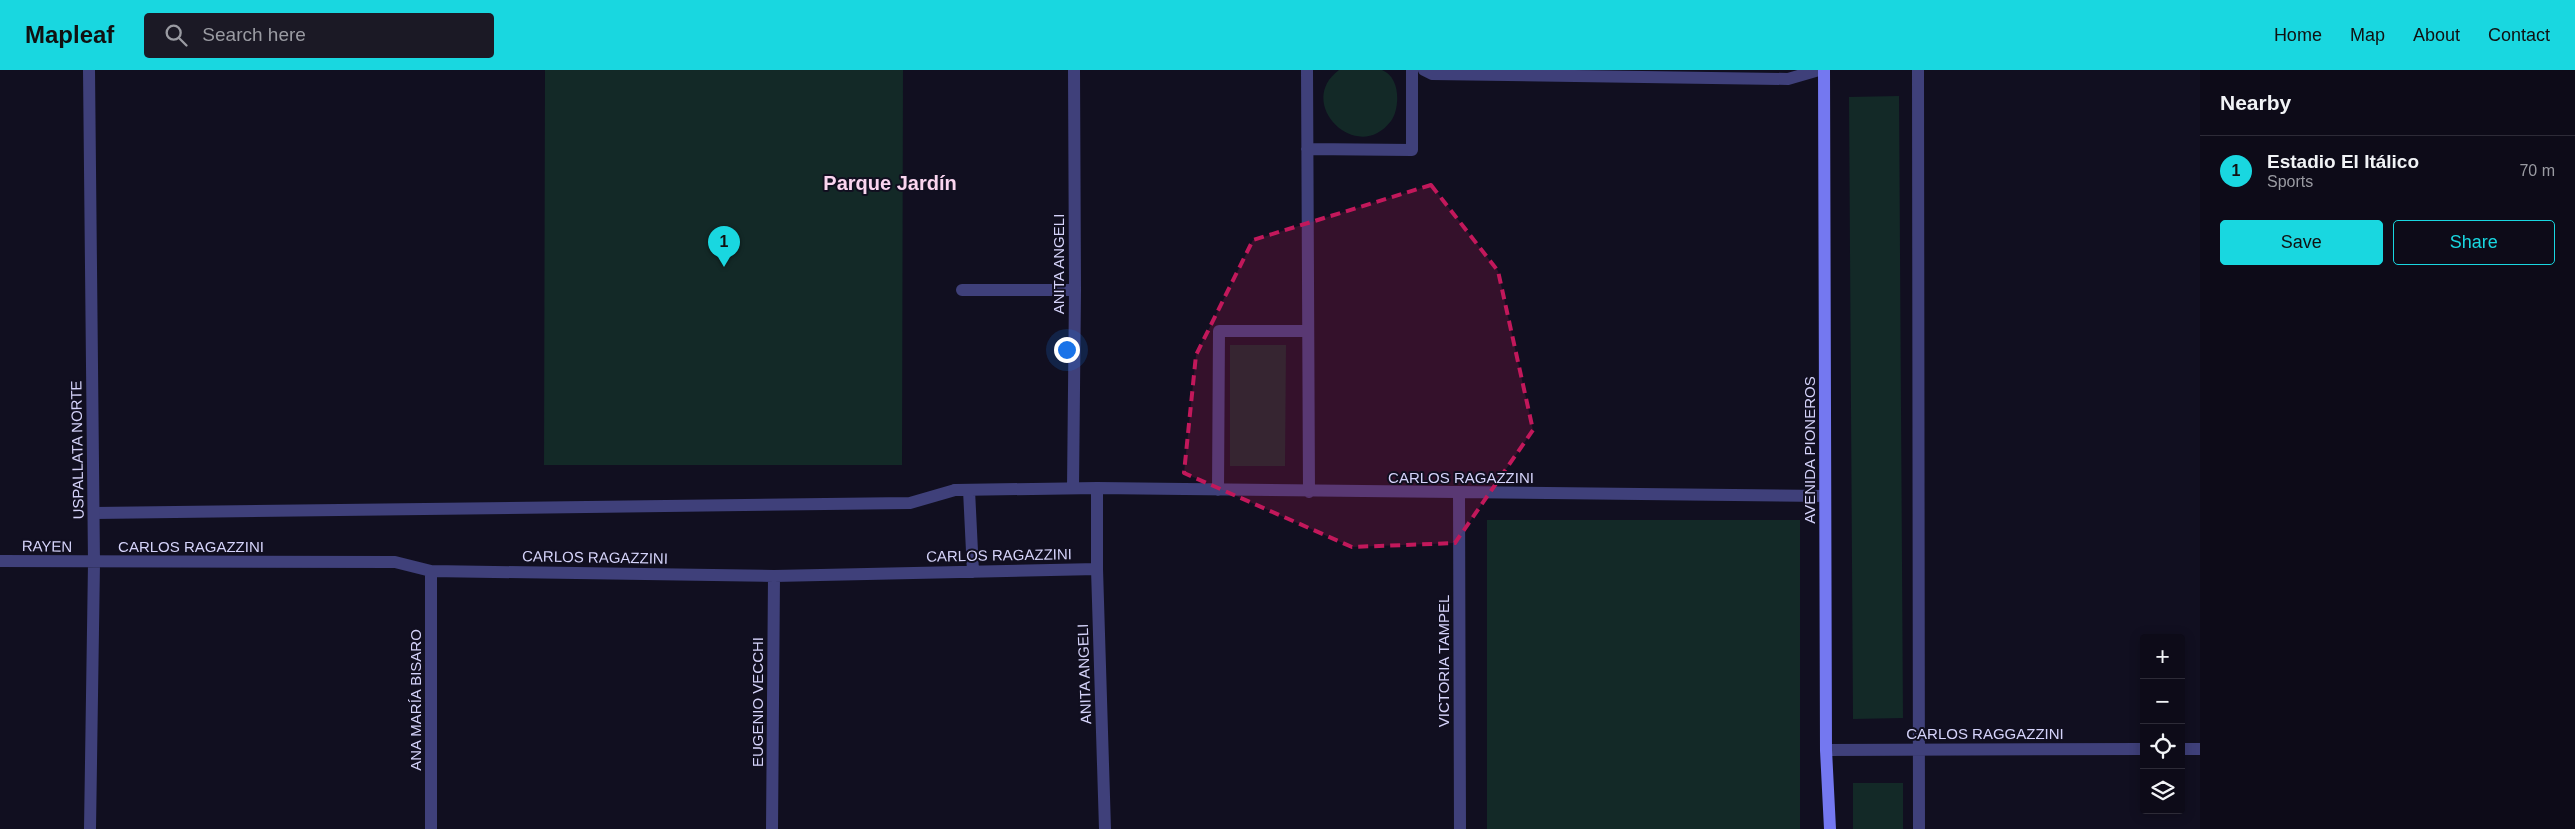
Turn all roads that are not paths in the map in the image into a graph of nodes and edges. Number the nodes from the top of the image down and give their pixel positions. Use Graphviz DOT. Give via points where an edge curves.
graph roads {
  1 [pos="89,70"];
  2 [pos="1074,70"];
  3 [pos="1307,70"];
  4 [pos="1412,70"];
  5 [pos="1424,70"];
  6 [pos="1819,70"];
  7 [pos="1824,70"];
  8 [pos="1918,70"];
  9 [pos="1307,149"];
  10 [pos="962,290"];
  11 [pos="1075,290"];
  12 [pos="1308,331"];
  13 [pos="1073,488"];
  14 [pos="1097,488"];
  15 [pos="969,490"];
  16 [pos="1218,490"];
  17 [pos="1310,492"];
  18 [pos="1459,493"];
  19 [pos="1825,496"];
  20 [pos="94,513"];
  21 [pos="0,561"];
  22 [pos="94,563"];
  23 [pos="1097,569"];
  24 [pos="431,571"];
  25 [pos="973,572"];
  26 [pos="774,576"];
  27 [pos="2140,749"];
  28 [pos="2185,749"];
  29 [pos="2200,749"];
  30 [pos="1826,750"];
  31 [pos="1918,750"];
  32 [pos="90,829"];
  33 [pos="430,829"];
  34 [pos="772,829"];
  35 [pos="1105,829"];
  36 [pos="1460,829"];
  37 [pos="1830,829"];
  38 [pos="1919,829"];
  1 -- 20 [label="street, USPALLATA NORTE"];
  2 -- 11 [label="street, ANITA ANGELI"];
  3 -- 9 [label="street"];
  4 -- 9 [label="street" via="1412,150"];
  5 -- 6 [label="street" via="1432,74 1788,79"];
  7 -- 19 [label="main road, AVENIDA PIONEROS"];
  8 -- 31 [label="street"];
  9 -- 12 [label="street"];
  10 -- 11 [label="street"];
  11 -- 13 [label="street, ANITA ANGELI"];
  12 -- 16 [label="street" via="1219,330"];
  12 -- 17 [label="street"];
  13 -- 14 [label="street, CARLOS RAGAZZINI"];
  13 -- 15 [label="street, CARLOS RAGAZZINI"];
  14 -- 16 [label="street, CARLOS RAGAZZINI"];
  14 -- 23 [label="street, ANITA ANGELI"];
  15 -- 20 [label="street, CARLOS RAGAZZINI" via="956,490 910,503"];
  15 -- 25 [label="street"];
  16 -- 17 [label="street, CARLOS RAGAZZINI"];
  17 -- 18 [label="street, CARLOS RAGAZZINI"];
  18 -- 19 [label="street, CARLOS RAGAZZINI"];
  18 -- 36 [label="street, VICTORIA TAMPEL"];
  19 -- 30 [label="main road, AVENIDA PIONEROS"];
  20 -- 22 [label="street, USPALLATA NORTE"];
  21 -- 22 [label="street, RAYEN"];
  22 -- 24 [label="street, CARLOS RAGAZZINI" via="395,562"];
  22 -- 32 [label="street, USPALLATA NORTE"];
  23 -- 25 [label="street, CARLOS RAGAZZINI"];
  23 -- 35 [label="street, ANITA ANGELI"];
  24 -- 26 [label="street, CARLOS RAGAZZINI"];
  24 -- 33 [label="street, ANA MARÍA BISARO"];
  25 -- 26 [label="street, CARLOS RAGAZZINI"];
  26 -- 34 [label="street, EUGENIO VECCHI"];
  27 -- 31 [label="street, CARLOS RAGGAZZINI"];
  28 -- 29 [label="street"];
  30 -- 31 [label="street, CARLOS RAGGAZZINI"];
  30 -- 37 [label="main road, AVENIDA PIONEROS"];
  31 -- 38 [label="street"];
}
